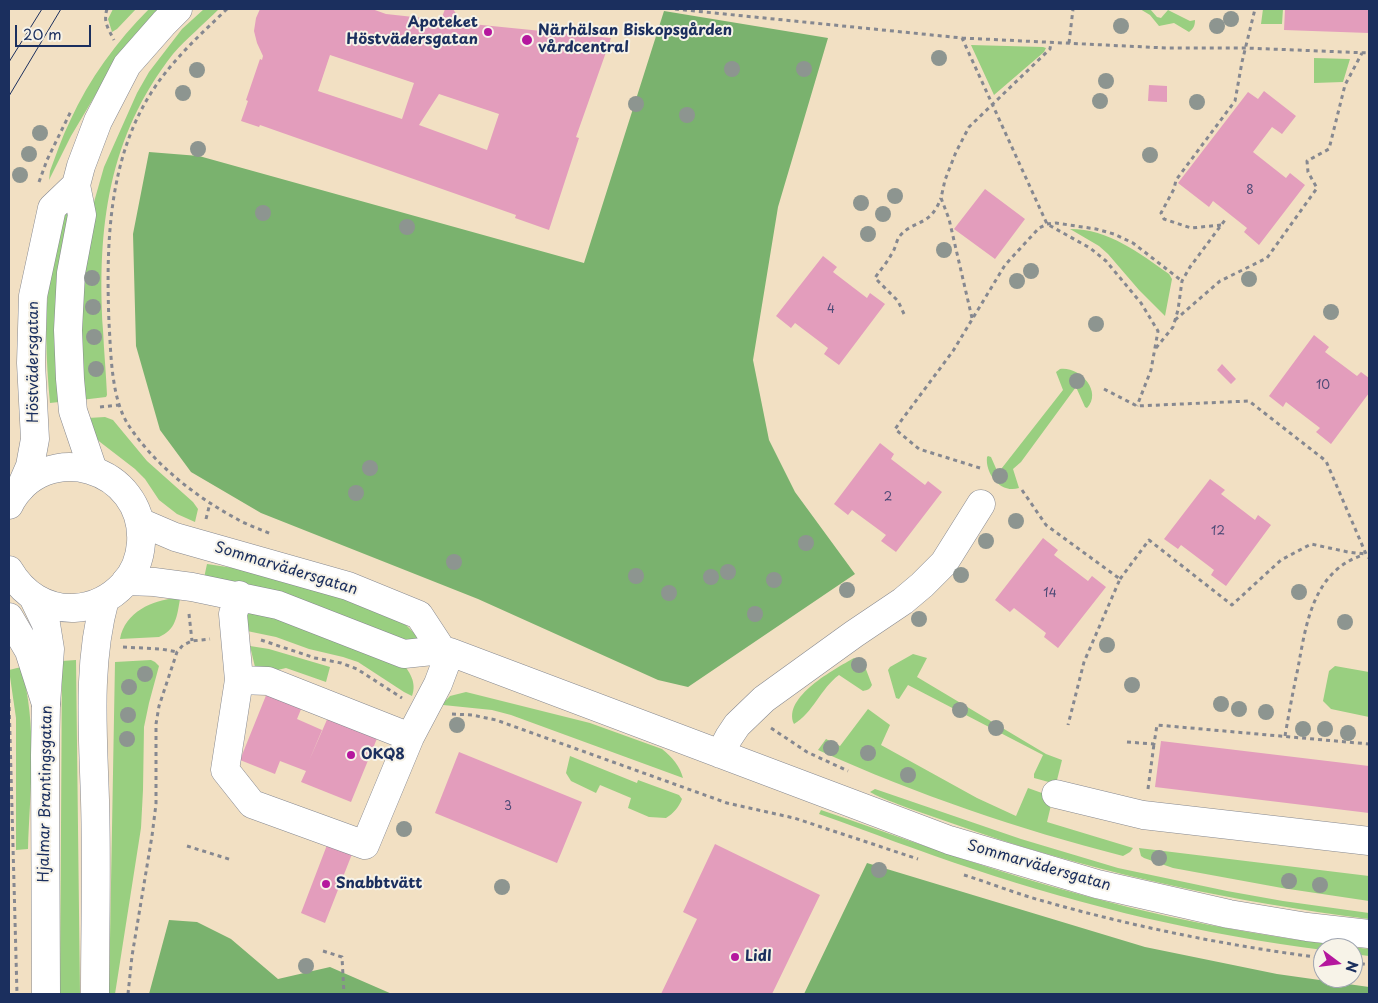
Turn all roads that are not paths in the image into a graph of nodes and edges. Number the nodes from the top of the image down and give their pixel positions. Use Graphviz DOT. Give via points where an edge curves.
graph roads {
  1 [pos="178,9"];
  2 [pos="76,185"];
  3 [pos="93,470"];
  4 [pos="12,500"];
  5 [pos="981,504"];
  6 [pos="140,522"];
  7 [pos="9,570"];
  8 [pos="126,581"];
  9 [pos="238,595"];
  10 [pos="33,597"];
  11 [pos="105,599"];
  12 [pos="9,617"];
  13 [pos="446,651"];
  14 [pos="239,680"];
  15 [pos="46,704"];
  16 [pos="410,737"];
  17 [pos="720,754"];
  18 [pos="1056,794"];
  19 [pos="1369,841"];
  20 [pos="1369,934"];
  21 [pos="46,994"];
  22 [pos="95,994"];
  1 -- 2 [label="street" via="127,65 98,121"];
  2 -- 3 [label="street" via="82,215 71,273 70,379 73,411"];
  2 -- 4 [label="street, Höstvädersgatan" via="52,208 32,296 30,363 35,439 30,466"];
  3 -- 4 [label="street, Hjalmar Brantingsgatan" via="71,467 48,470 29,481"];
  3 -- 6 [label="street, Hjalmar Brantingsgatan" via="123,490"];
  5 -- 17 [label="street" via="944,563 922,585 764,698 728,737"];
  6 -- 8 [label="street, Hjalmar Brantingsgatan" via="142,540 139,557"];
  6 -- 13 [label="street, Sommarvädersgatan" via="175,537 348,586 419,615"];
  7 -- 10 [label="street, Hjalmar Brantingsgatan" via="21,588"];
  8 -- 9 [label="street, Sommarvädersgatan"];
  8 -- 11 [label="street, Hjalmar Brantingsgatan"];
  9 -- 13 [label="street, Sommarvädersgatan" via="278,604 404,654"];
  9 -- 14 [label="street" via="233,614"];
  10 -- 11 [label="street, Hjalmar Brantingsgatan" via="64,608 85,607"];
  10 -- 15 [label="street, Hjalmar Brantingsgatan" via="46,624 50,649"];
  11 -- 22 [label="street" via="94,648"];
  12 -- 15 [label="street" via="29,651"];
  13 -- 16 [label="street" via="438,684"];
  13 -- 17 [label="street, Sommarvädersgatan"];
  14 -- 16 [label="street" via="268,681"];
  14 -- 16 [label="street" via="225,770 252,804 365,845"];
  15 -- 21 [label="street, Hjalmar Brantingsgatan"];
  17 -- 20 [label="street, Sommarvädersgatan" via="949,840 1097,884 1229,914"];
  18 -- 19 [label="street" via="1143,815"];
}
